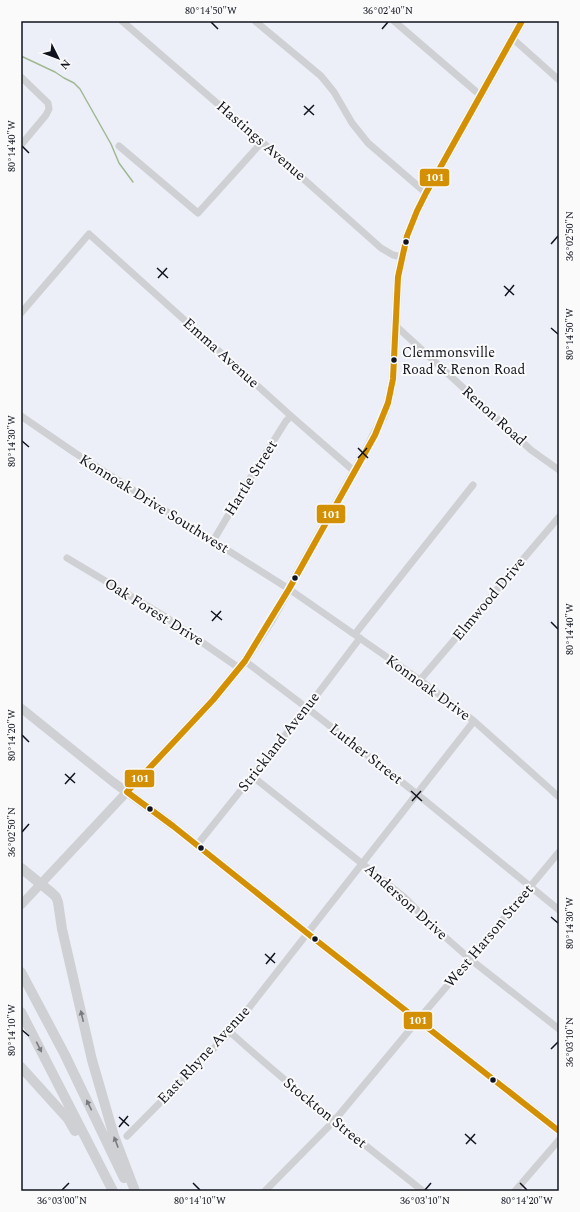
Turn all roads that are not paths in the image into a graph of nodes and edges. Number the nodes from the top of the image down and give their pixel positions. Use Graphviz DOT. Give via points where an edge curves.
graph roads {
  1 [pos="122,21"];
  2 [pos="255,21"];
  3 [pos="394,21"];
  4 [pos="522,21"];
  5 [pos="512,38"];
  6 [pos="21,77"];
  7 [pos="559,80"];
  8 [pos="480,95"];
  9 [pos="262,142"];
  10 [pos="21,144"];
  11 [pos="119,146"];
  12 [pos="426,193"];
  13 [pos="402,257"];
  14 [pos="21,313"];
  15 [pos="396,326"];
  16 [pos="21,416"];
  17 [pos="292,416"];
  18 [pos="559,470"];
  19 [pos="354,471"];
  20 [pos="474,485"];
  21 [pos="559,517"];
  22 [pos="212,541"];
  23 [pos="67,558"];
  24 [pos="289,589"];
  25 [pos="357,636"];
  26 [pos="242,665"];
  27 [pos="420,680"];
  28 [pos="21,708"];
  29 [pos="307,708"];
  30 [pos="474,721"];
  31 [pos="252,776"];
  32 [pos="127,792"];
  33 [pos="417,794"];
  34 [pos="559,797"];
  35 [pos="198,846"];
  36 [pos="559,852"];
  37 [pos="362,863"];
  38 [pos="21,868"];
  39 [pos="40,884"];
  40 [pos="530,887"];
  41 [pos="21,905"];
  42 [pos="559,910"];
  43 [pos="307,934"];
  44 [pos="470,959"];
  45 [pos="21,972"];
  46 [pos="21,1012"];
  47 [pos="418,1020"];
  48 [pos="559,1029"];
  49 [pos="230,1032"];
  50 [pos="21,1067"];
  51 [pos="334,1121"];
  52 [pos="559,1131"];
  53 [pos="127,1136"];
  54 [pos="559,1140"];
  55 [pos="112,1191"];
  56 [pos="130,1191"];
  57 [pos="135,1191"];
  58 [pos="265,1191"];
  59 [pos="423,1191"];
  60 [pos="515,1191"];
  1 -- 9 [label="street, Hastings Avenue"];
  2 -- 12 [label="street" via="320,76 334,92 352,123 368,143"];
  3 -- 8 [label="street"];
  4 -- 5 [label="main road"];
  5 -- 7 [label="street"];
  5 -- 8 [label="main road"];
  6 -- 10 [label="street" via="48,103 49,109"];
  8 -- 12 [label="main road"];
  9 -- 11 [label="street" via="198,213"];
  9 -- 13 [label="street, Hastings Avenue" via="381,248"];
  12 -- 13 [label="main road" via="411,224"];
  13 -- 15 [label="main road" via="398,277"];
  14 -- 17 [label="street, Emma Avenue" via="89,234"];
  15 -- 18 [label="street, Renon Road" via="531,450"];
  15 -- 19 [label="main road" via="393,379 388,403 375,435"];
  16 -- 22 [label="street, Konnoak Drive Southwest"];
  17 -- 19 [label="street, Emma Avenue"];
  17 -- 22 [label="street, Hartle Street" via="286,421"];
  19 -- 24 [label="main road"];
  20 -- 25 [label="street, Strickland Avenue"];
  21 -- 27 [label="street, Elmwood Drive"];
  22 -- 24 [label="street, Konnoak Drive Southwest"];
  23 -- 26 [label="street, Oak Forest Drive"];
  24 -- 25 [label="street, Konnoak Drive"];
  24 -- 26 [label="main road"];
  25 -- 27 [label="street, Konnoak Drive"];
  25 -- 29 [label="street, Strickland Avenue"];
  26 -- 29 [label="street, Luther Street"];
  26 -- 32 [label="main road"];
  27 -- 30 [label="street, Konnoak Drive"];
  28 -- 32 [label="main road"];
  29 -- 31 [label="street, Strickland Avenue"];
  29 -- 33 [label="street, Luther Street"];
  30 -- 33 [label="street, East Rhyne Avenue"];
  30 -- 34 [label="street, Konnoak Drive"];
  31 -- 35 [label="street, Strickland Avenue"];
  31 -- 37 [label="street, Anderson Drive"];
  32 -- 35 [label="main road"];
  32 -- 39 [label="main road"];
  33 -- 37 [label="street, East Rhyne Avenue"];
  33 -- 40 [label="street, Luther Street"];
  35 -- 43 [label="main road"];
  36 -- 40 [label="street, West Harson Street"];
  37 -- 43 [label="street, East Rhyne Avenue"];
  37 -- 44 [label="street, Anderson Drive" via="404,897 436,930"];
  38 -- 39 [label="highway"];
  39 -- 41 [label="main road"];
  57 -- 39 [label="highway, one-way" via="114,1136 92,1060 58,902 56,897"];
  40 -- 42 [label="street, Luther Street"];
  40 -- 44 [label="street, West Harson Street"];
  43 -- 47 [label="main road"];
  43 -- 49 [label="street, East Rhyne Avenue"];
  44 -- 47 [label="street, West Harson Street"];
  44 -- 48 [label="street, Anderson Drive"];
  56 -- 45 [label="highway, one-way"];
  46 -- 55 [label="highway, one-way"];
  47 -- 51 [label="street, West Harson Street"];
  47 -- 52 [label="main road"];
  49 -- 51 [label="street, Stockton Street"];
  49 -- 53 [label="street, East Rhyne Avenue"];
  50 -- 55 [label="highway" via="68,1118"];
  51 -- 58 [label="street, West Harson Street"];
  51 -- 59 [label="street, Stockton Street"];
  54 -- 60 [label="street"];
}
